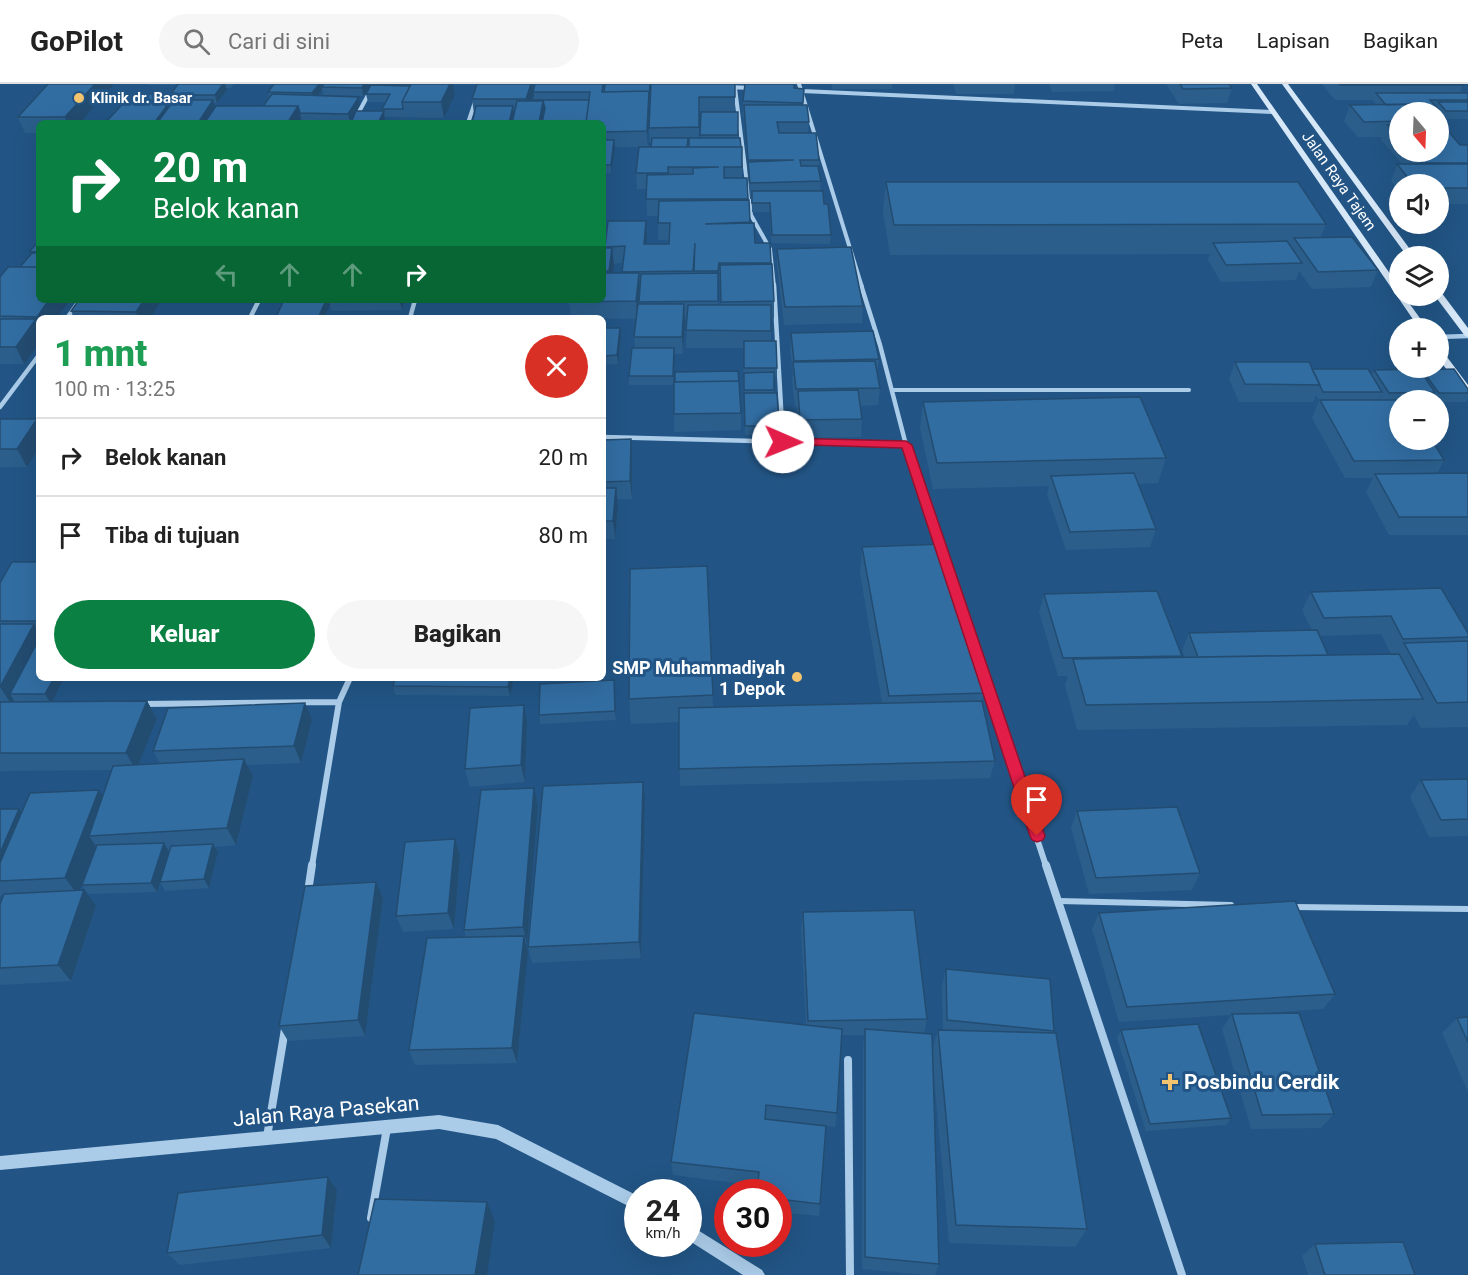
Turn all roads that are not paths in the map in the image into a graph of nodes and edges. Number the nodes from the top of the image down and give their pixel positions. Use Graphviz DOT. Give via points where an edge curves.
graph roads {
  1 [pos="374,84"];
  2 [pos="1254,84"];
  3 [pos="1285,84"];
  4 [pos="724,87"];
  5 [pos="801,87"];
  6 [pos="735,88"];
  7 [pos="758,89"];
  8 [pos="792,90"];
  9 [pos="478,94"];
  10 [pos="1272,112"];
  11 [pos="355,120"];
  12 [pos="469,120"];
  13 [pos="1404,246"];
  14 [pos="1389,279"];
  15 [pos="1447,306"];
  16 [pos="1468,335"];
  17 [pos="1449,336"];
  18 [pos="36,359"];
  19 [pos="1449,366"];
  20 [pos="892,390"];
  21 [pos="1189,390"];
  22 [pos="1468,392"];
  23 [pos="0,406"];
  24 [pos="606,437"];
  25 [pos="783,442"];
  26 [pos="906,445"];
  27 [pos="944,556"];
  28 [pos="962,612"];
  29 [pos="349,681"];
  30 [pos="339,702"];
  31 [pos="129,704"];
  32 [pos="1059,901"];
  33 [pos="306,902"];
  34 [pos="1237,905"];
  35 [pos="1284,906"];
  36 [pos="1468,909"];
  37 [pos="287,1020"];
  38 [pos="848,1060"];
  39 [pos="387,1126"];
  40 [pos="267,1138"];
  41 [pos="0,1163"];
  42 [pos="624,1197"];
  43 [pos="370,1224"];
  44 [pos="702,1240"];
  45 [pos="757,1275"];
  46 [pos="850,1275"];
  47 [pos="1182,1275"];
  1 -- 11 [label="street"];
  2 -- 10 [label="main road, Jalan Raya Tajem"];
  3 -- 13 [label="main road, Jalan Raya Tajem"];
  4 -- 6 [label="street"];
  5 -- 8 [label="street"];
  5 -- 10 [label="street"];
  5 -- 20 [label="street"];
  6 -- 7 [label="street"];
  6 -- 25 [label="street" via="751,215 773,262"];
  9 -- 12 [label="street"];
  10 -- 14 [label="main road, Jalan Raya Tajem"];
  15 -- 16 [label="main road"];
  16 -- 17 [label="street"];
  18 -- 23 [label="street"];
  19 -- 22 [label="main road"];
  20 -- 21 [label="lane"];
  20 -- 26 [label="street"];
  24 -- 25 [label="street"];
  25 -- 26 [label="street"];
  26 -- 27 [label="street"];
  28 -- 32 [label="street"];
  29 -- 30 [label="street"];
  30 -- 31 [label="street"];
  30 -- 33 [label="street"];
  32 -- 34 [label="lane"];
  32 -- 47 [label="street"];
  35 -- 36 [label="lane"];
  37 -- 40 [label="street"];
  38 -- 46 [label="street"];
  39 -- 40 [label="street, Jalan Raya Pasekan"];
  39 -- 42 [label="street, Jalan Raya Pasekan" via="439,1122 498,1132"];
  39 -- 43 [label="street"];
  40 -- 41 [label="street, Jalan Raya Pasekan"];
  44 -- 45 [label="street"];
}
